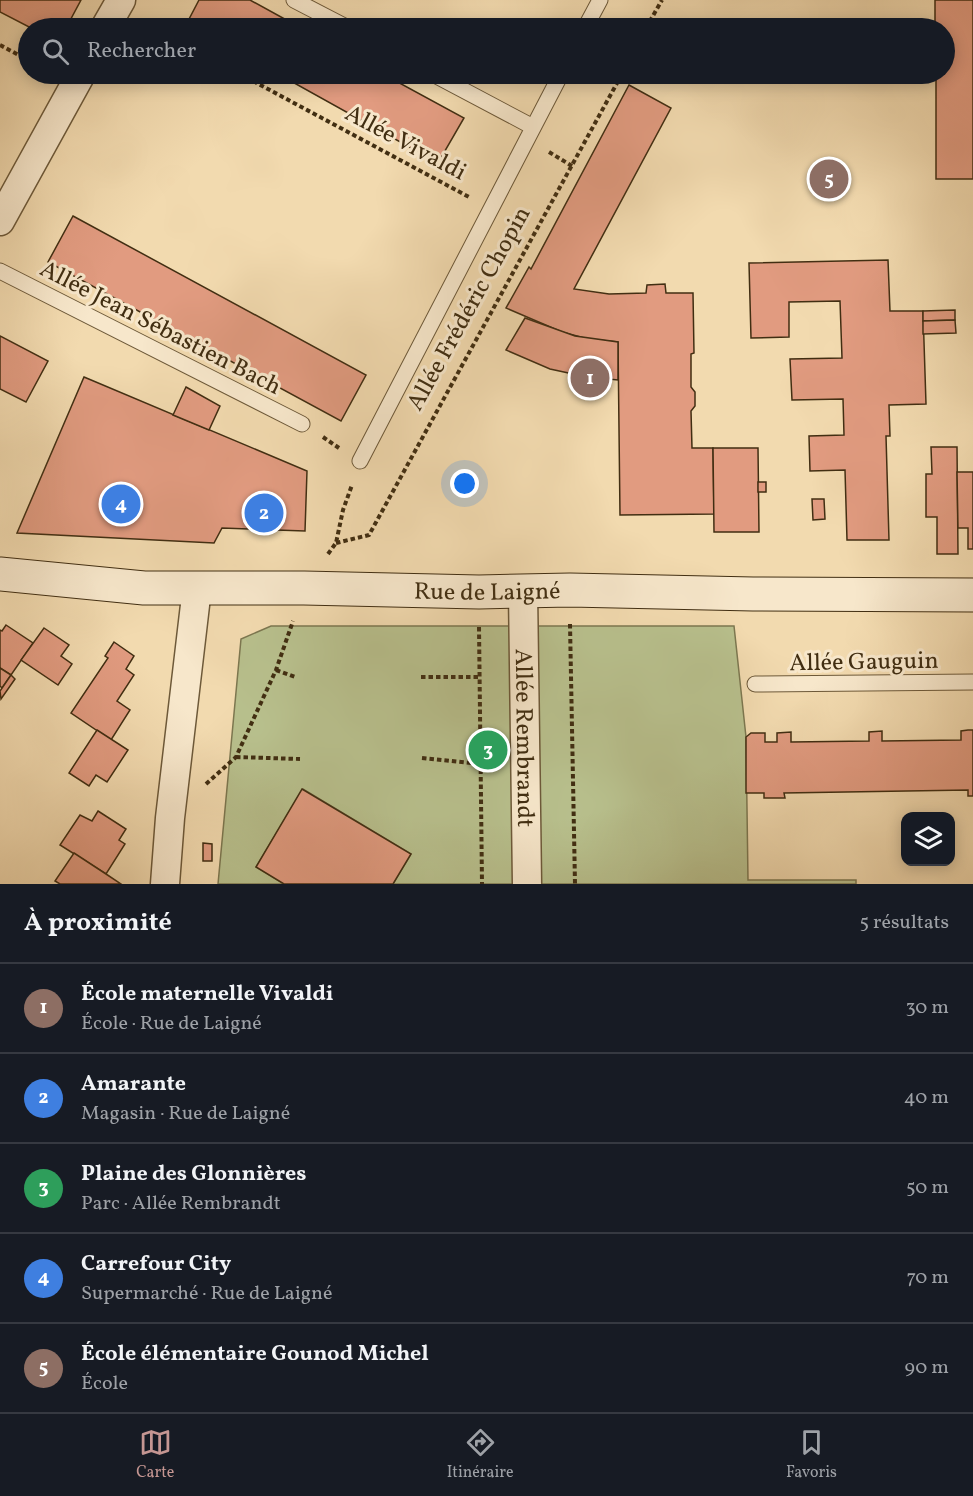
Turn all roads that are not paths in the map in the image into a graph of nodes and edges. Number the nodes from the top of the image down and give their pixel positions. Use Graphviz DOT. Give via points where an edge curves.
graph roads {
  1 [pos="121,0"];
  2 [pos="294,0"];
  3 [pos="600,0"];
  4 [pos="111,18"];
  5 [pos="329,18"];
  6 [pos="590,18"];
  7 [pos="75,84"];
  8 [pos="452,84"];
  9 [pos="556,84"];
  10 [pos="533,127"];
  11 [pos="0,221"];
  12 [pos="0,271"];
  13 [pos="302,424"];
  14 [pos="360,461"];
  15 [pos="0,574"];
  16 [pos="197,588"];
  17 [pos="523,591"];
  18 [pos="973,595"];
  19 [pos="973,682"];
  20 [pos="755,684"];
  21 [pos="165,884"];
  22 [pos="527,884"];
  1 -- 4 [label="street"];
  2 -- 5 [label="lane"];
  3 -- 6 [label="lane"];
  7 -- 11 [label="street"];
  8 -- 10 [label="lane"];
  9 -- 10 [label="lane, Allée Frédéric Chopin"];
  10 -- 14 [label="lane, Allée Frédéric Chopin"];
  12 -- 13 [label="lane, Allée Jean Sébastien Bach"];
  15 -- 16 [label="street, Rue de Laigné" via="144,588"];
  16 -- 17 [label="street, Rue de Laigné"];
  16 -- 21 [label="street"];
  17 -- 18 [label="street, Rue de Laigné"];
  17 -- 22 [label="street, Allée Rembrandt"];
  19 -- 20 [label="lane, Allée Gauguin"];
}
